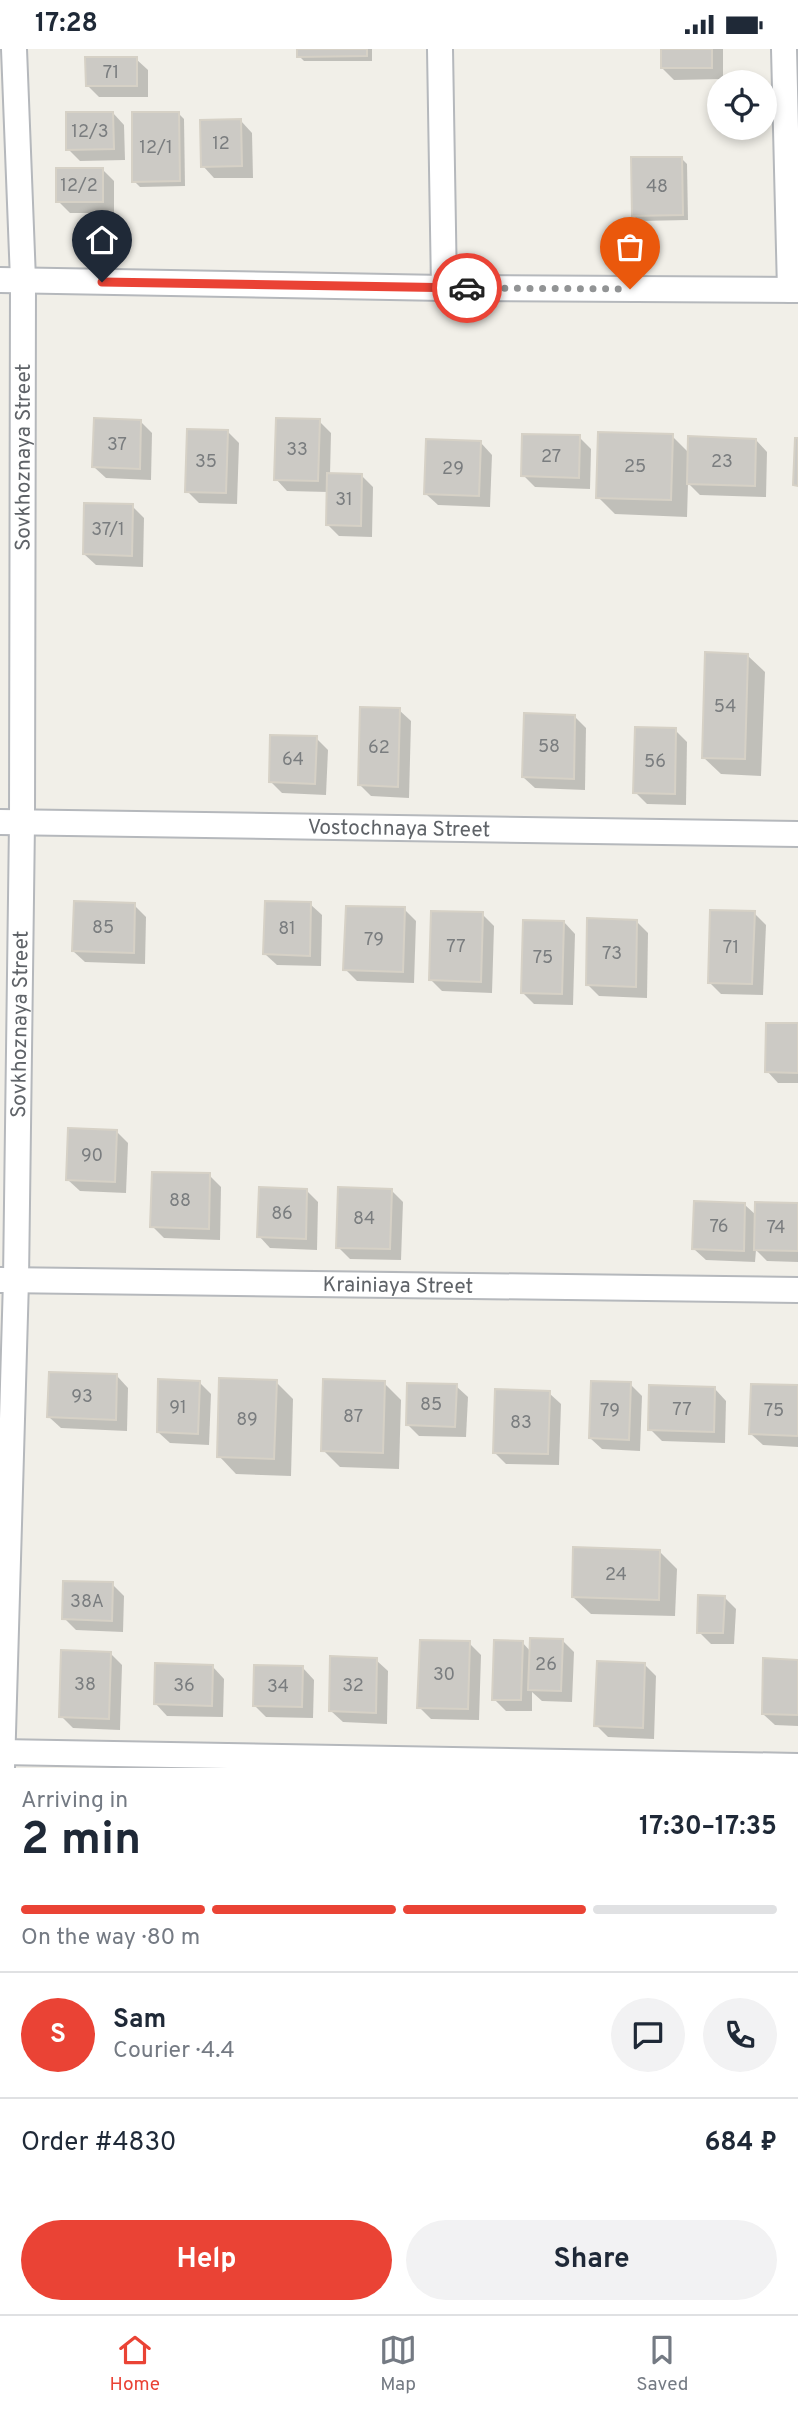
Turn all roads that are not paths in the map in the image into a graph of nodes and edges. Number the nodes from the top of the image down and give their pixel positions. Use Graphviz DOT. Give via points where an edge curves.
graph roads {
  1 [pos="14,49"];
  2 [pos="440,49"];
  3 [pos="784,49"];
  4 [pos="11,280"];
  5 [pos="444,288"];
  6 [pos="794,290"];
  7 [pos="11,822"];
  8 [pos="798,834"];
  9 [pos="8,1280"];
  10 [pos="798,1290"];
  11 [pos="1,1758"];
  12 [pos="798,1766"];
  1 -- 4 [label="street, Sovkhoznaya Street"];
  2 -- 5 [label="street"];
  3 -- 6 [label="street"];
  4 -- 5 [label="street"];
  4 -- 7 [label="street, Sovkhoznaya Street"];
  5 -- 6 [label="street"];
  7 -- 8 [label="street, Vostochnaya Street"];
  7 -- 9 [label="street, Sovkhoznaya Street"];
  9 -- 10 [label="street, Krainiaya Street"];
  9 -- 11 [label="street, Sovkhoznaya Street"];
  11 -- 12 [label="street"];
}
